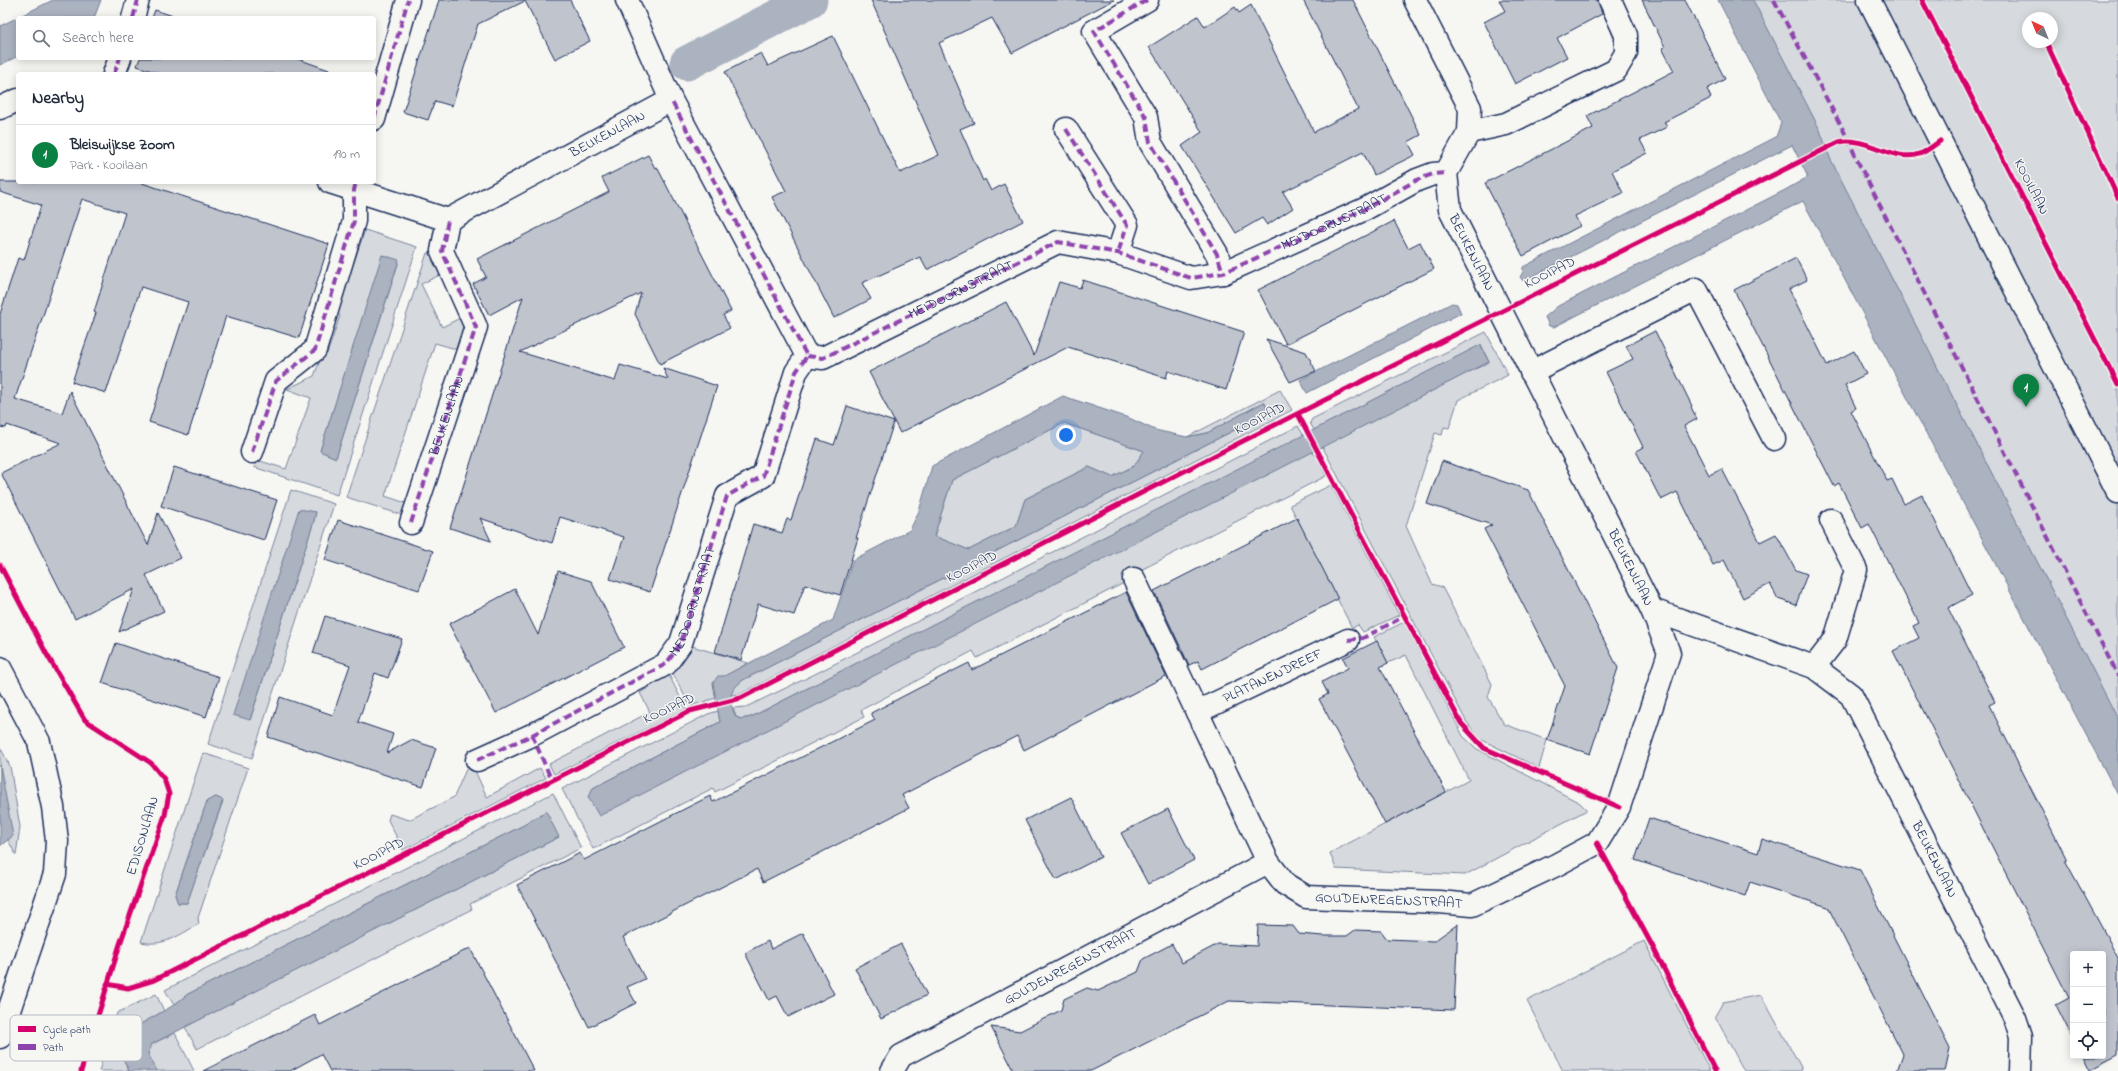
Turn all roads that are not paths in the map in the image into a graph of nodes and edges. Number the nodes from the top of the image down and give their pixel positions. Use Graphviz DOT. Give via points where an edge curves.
graph roads {
  1 [pos="138,0"];
  2 [pos="408,0"];
  3 [pos="627,0"];
  4 [pos="1147,0"];
  5 [pos="1415,0"];
  6 [pos="1610,0"];
  7 [pos="1869,0"];
  8 [pos="134,16"];
  9 [pos="119,60"];
  10 [pos="115,72"];
  11 [pos="671,100"];
  12 [pos="16,101"];
  13 [pos="0,108"];
  14 [pos="376,112"];
  15 [pos="1066,129"];
  16 [pos="1469,132"];
  17 [pos="1446,173"];
  18 [pos="342,184"];
  19 [pos="355,186"];
  20 [pos="448,220"];
  21 [pos="1118,253"];
  22 [pos="1223,273"];
  23 [pos="807,356"];
  24 [pos="1531,372"];
  25 [pos="1774,439"];
  26 [pos="252,452"];
  27 [pos="2118,492"];
  28 [pos="1831,520"];
  29 [pos="411,523"];
  30 [pos="1134,579"];
  31 [pos="1652,610"];
  32 [pos="1348,640"];
  33 [pos="1814,667"];
  34 [pos="0,668"];
  35 [pos="1198,712"];
  36 [pos="477,760"];
  37 [pos="1268,862"];
  38 [pos="0,1037"];
  39 [pos="892,1071"];
  40 [pos="2020,1071"];
  1 -- 8 [label="street"];
  2 -- 14 [label="street"];
  3 -- 11 [label="street"];
  4 -- 22 [label="street" via="1094,31 1146,117 1150,142 1217,254"];
  5 -- 16 [label="street" via="1470,108"];
  6 -- 16 [label="street" via="1626,35 1626,52 1616,70 1506,124"];
  7 -- 27 [label="street"];
  9 -- 10 [label="street"];
  11 -- 20 [label="street, BEUKENLAAN"];
  11 -- 23 [label="street"];
  12 -- 13 [label="street"];
  15 -- 21 [label="street" via="1127,225"];
  16 -- 17 [label="street"];
  17 -- 22 [label="street, MEIDOORNSTRAAT" via="1417,180 1365,209"];
  17 -- 24 [label="street, BEUKENLAAN" via="1450,210"];
  18 -- 19 [label="street"];
  19 -- 20 [label="street"];
  19 -- 26 [label="street" via="354,221 315,350 276,381"];
  20 -- 29 [label="street, BEUKENLAAN" via="442,251 476,327"];
  21 -- 22 [label="street, MEIDOORNSTRAAT" via="1191,278"];
  21 -- 23 [label="street, MEIDOORNSTRAAT" via="1058,242 823,358"];
  23 -- 36 [label="street, MEIDOORNSTRAAT" via="796,372 763,476 727,496 681,643 666,664 532,735"];
  24 -- 25 [label="street" via="1696,289"];
  24 -- 31 [label="street, BEUKENLAAN"];
  28 -- 33 [label="street" via="1856,570 1835,640"];
  30 -- 35 [label="street"];
  31 -- 33 [label="street, BEUKENLAAN"];
  31 -- 37 [label="street, GOUDENREGENSTRAAT" via="1669,653 1619,806 1597,843 1472,905 1306,897 1285,884"];
  32 -- 35 [label="street, PLATANENDREEF"];
  33 -- 40 [label="street, BEUKENLAAN" via="1851,694 2015,1018 2021,1036"];
  34 -- 38 [label="street" via="39,742 53,807 57,841 55,874"];
  35 -- 37 [label="street"];
  37 -- 39 [label="street, GOUDENREGENSTRAAT" via="901,1056"];
}
